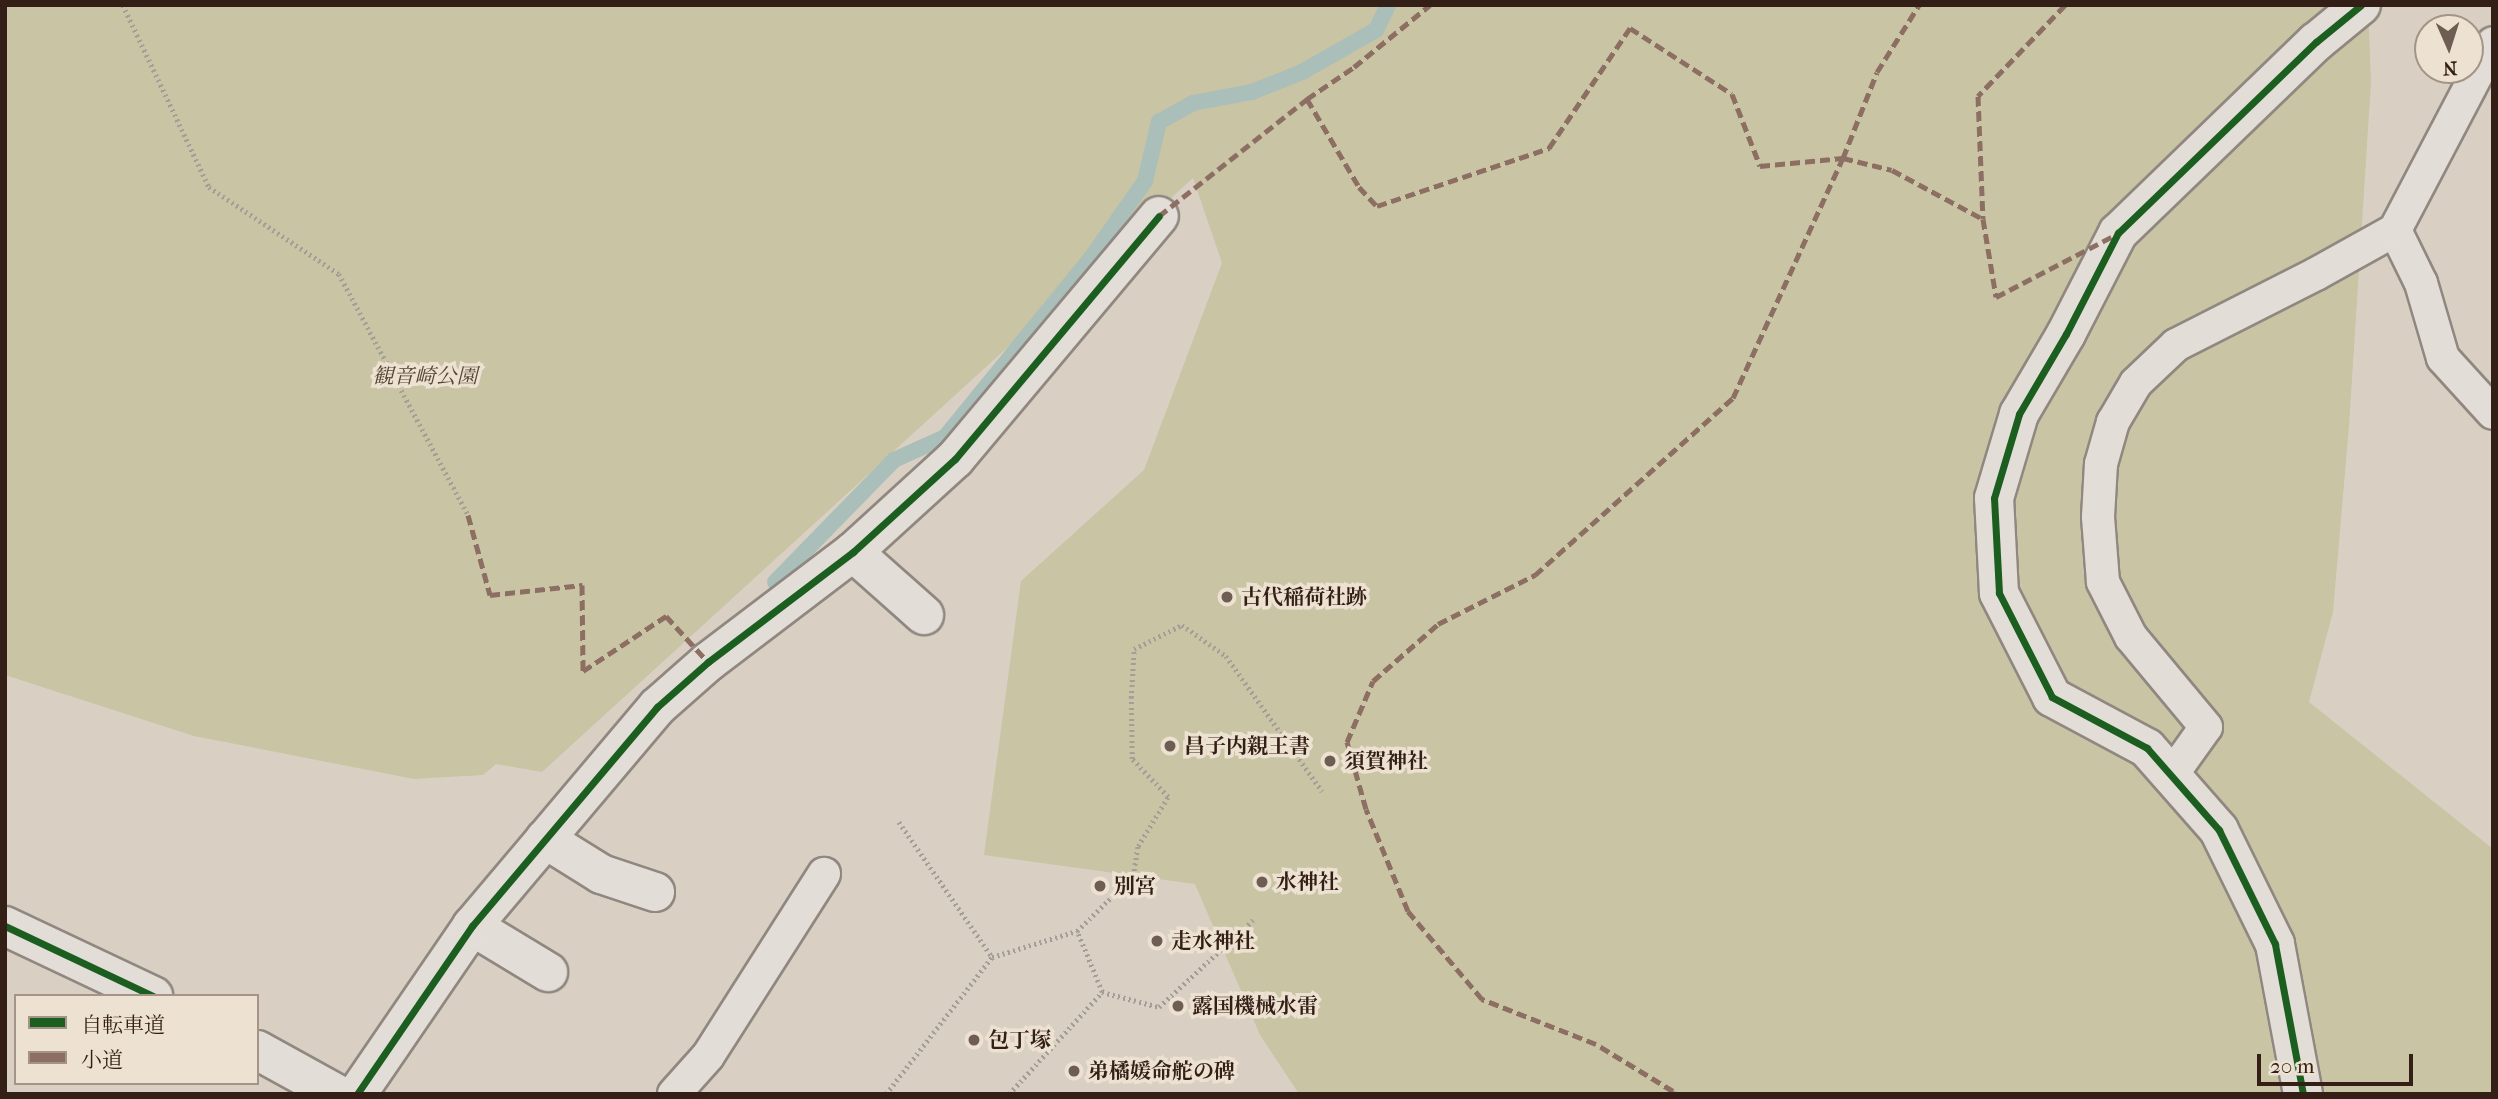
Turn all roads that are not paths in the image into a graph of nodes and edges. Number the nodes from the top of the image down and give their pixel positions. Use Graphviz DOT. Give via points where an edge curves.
graph roads {
  1 [pos="2361,5"];
  2 [pos="2493,43"];
  3 [pos="1159,216"];
  4 [pos="2395,230"];
  5 [pos="2493,413"];
  6 [pos="853,552"];
  7 [pos="925,615"];
  8 [pos="2171,776"];
  9 [pos="545,839"];
  10 [pos="824,874"];
  11 [pos="655,892"];
  12 [pos="5,926"];
  13 [pos="472,926"];
  14 [pos="548,972"];
  15 [pos="149,994"];
  16 [pos="259,1051"];
  17 [pos="337,1094"];
  18 [pos="357,1094"];
  19 [pos="674,1094"];
  20 [pos="2303,1094"];
  1 -- 8 [label="street" via="2316,42 2118,233 2019,414 1994,498 1999,593 2052,697 2147,748"];
  2 -- 4 [label="lane"];
  3 -- 6 [label="street" via="955,459"];
  4 -- 5 [label="lane" via="2421,283 2443,358"];
  4 -- 8 [label="lane" via="2176,345 2136,383 2113,422 2101,464 2098,517 2103,582 2131,637 2206,727"];
  6 -- 7 [label="street"];
  6 -- 9 [label="street" via="708,662 657,707"];
  8 -- 20 [label="street" via="2219,830 2275,944"];
  9 -- 11 [label="street" via="601,874"];
  9 -- 13 [label="street"];
  10 -- 19 [label="lane" via="708,1056"];
  12 -- 15 [label="street"];
  13 -- 14 [label="street"];
  13 -- 18 [label="street"];
  16 -- 17 [label="street"];
}
